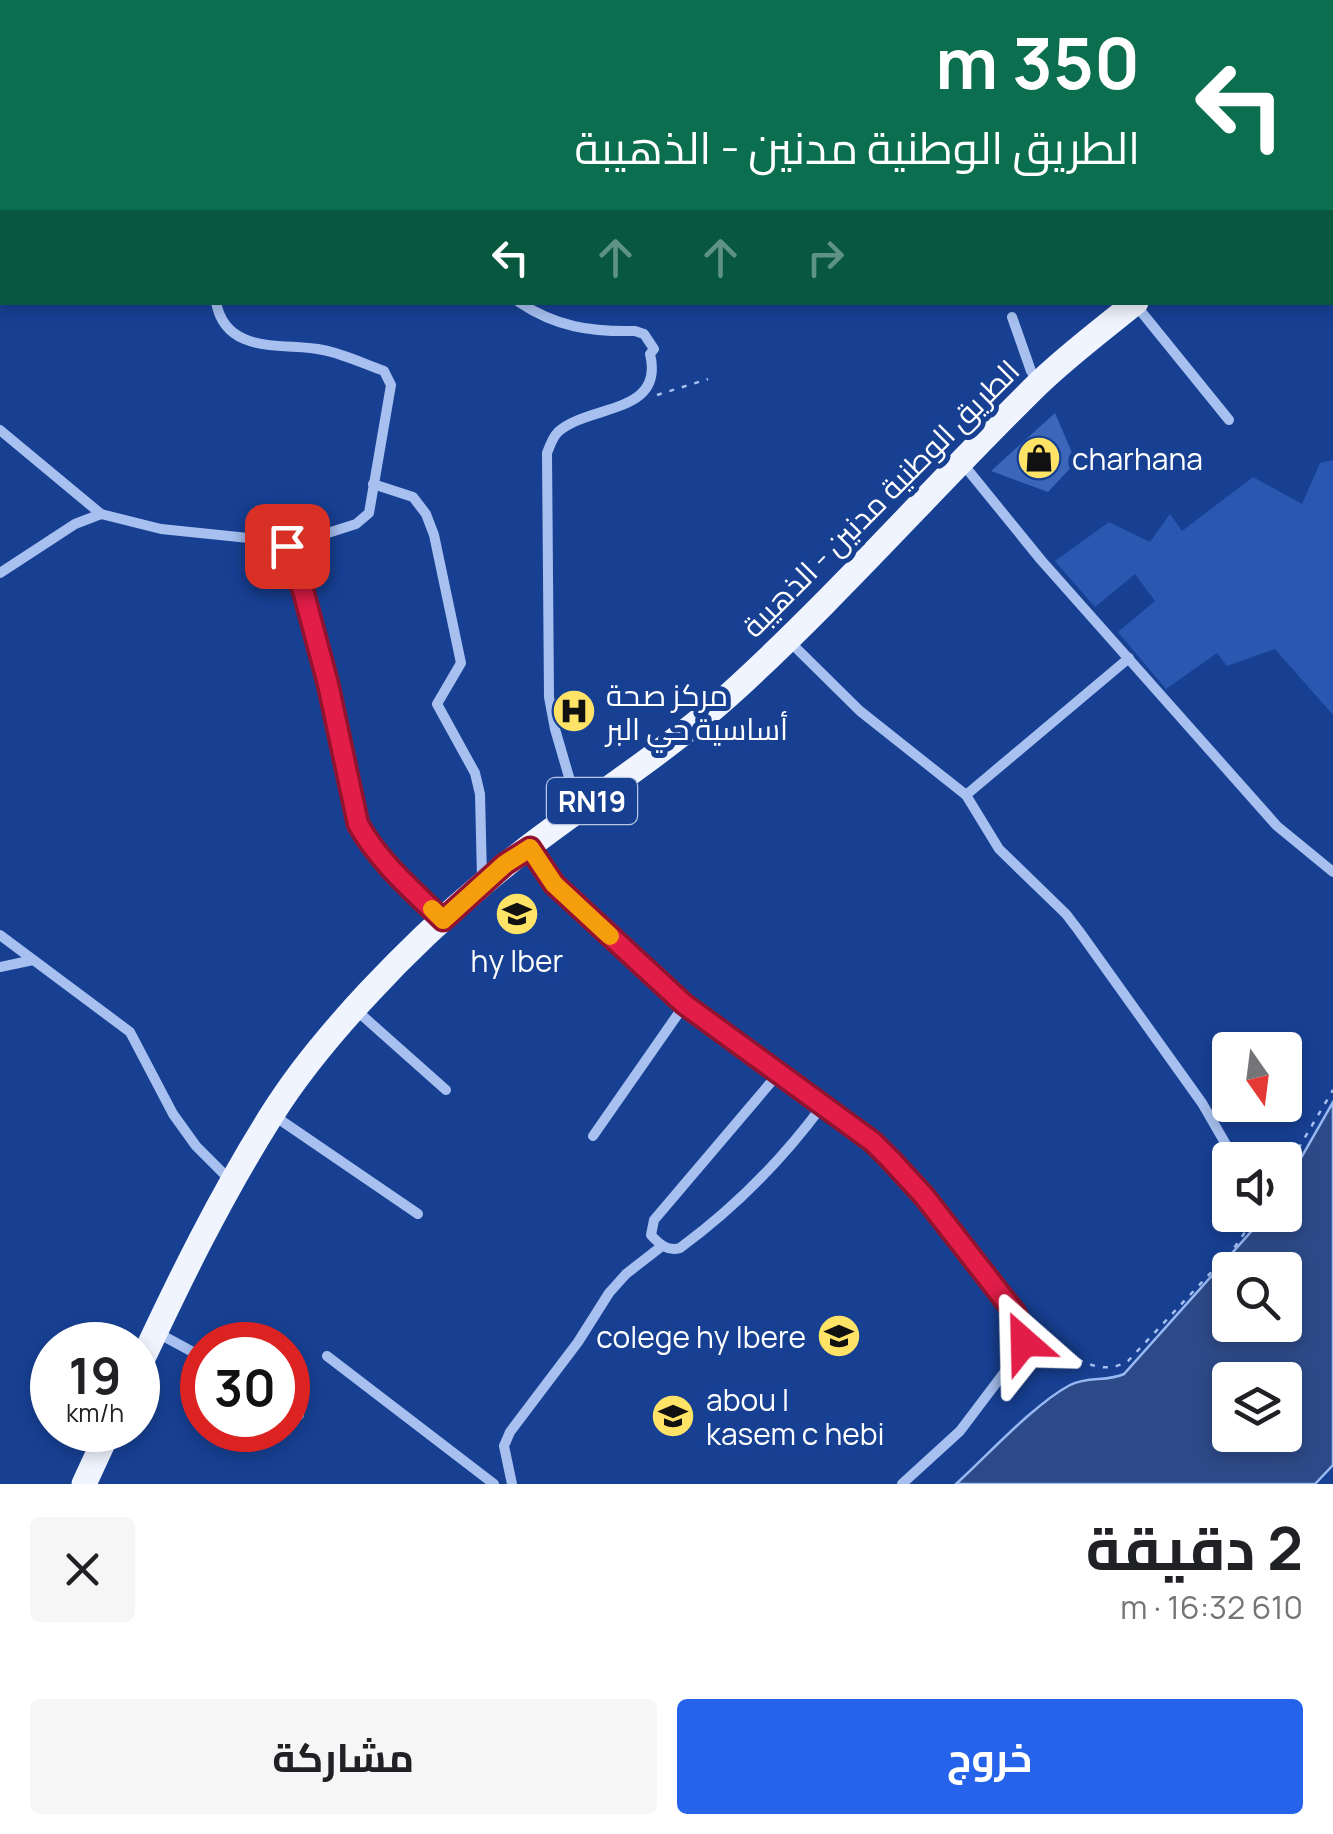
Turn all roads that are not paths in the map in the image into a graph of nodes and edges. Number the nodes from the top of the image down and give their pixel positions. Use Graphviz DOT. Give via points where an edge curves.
graph roads {
  1 [pos="217,305"];
  2 [pos="524,305"];
  3 [pos="1133,305"];
  4 [pos="1137,305"];
  5 [pos="1012,317"];
  6 [pos="1040,382"];
  7 [pos="1228,420"];
  8 [pos="0,430"];
  9 [pos="962,464"];
  10 [pos="373,484"];
  11 [pos="101,514"];
  12 [pos="287,546"];
  13 [pos="0,573"];
  14 [pos="787,640"];
  15 [pos="1129,658"];
  16 [pos="966,795"];
  17 [pos="578,809"];
  18 [pos="530,848"];
  19 [pos="1333,872"];
  20 [pos="482,884"];
  21 [pos="443,920"];
  22 [pos="0,935"];
  23 [pos="33,960"];
  24 [pos="0,967"];
  25 [pos="684,1004"];
  26 [pos="356,1010"];
  27 [pos="778,1074"];
  28 [pos="446,1090"];
  29 [pos="822,1106"];
  30 [pos="272,1114"];
  31 [pos="593,1136"];
  32 [pos="1225,1142"];
  33 [pos="232,1182"];
  34 [pos="418,1214"];
  35 [pos="662,1246"];
  36 [pos="160,1322"];
  37 [pos="327,1356"];
  38 [pos="99,1452"];
  39 [pos="84,1484"];
  40 [pos="494,1484"];
  41 [pos="512,1484"];
  42 [pos="902,1484"];
  1 -- 10 [label="street" via="226,324 258,344 328,351 384,371 392,393"];
  2 -- 17 [label="street" via="575,329 635,330 653,346 652,376 639,397 560,430 548,453 550,697"];
  3 -- 6 [label="main road, الطريق الوطنية مدنين - الذهيبة / RN19"];
  4 -- 7 [label="street"];
  5 -- 6 [label="street"];
  6 -- 9 [label="main road, الطريق الوطنية مدنين - الذهيبة / RN19"];
  8 -- 11 [label="street"];
  9 -- 14 [label="main road, الطريق الوطنية مدنين - الذهيبة / RN19"];
  9 -- 15 [label="street"];
  10 -- 12 [label="street" via="364,519"];
  10 -- 20 [label="street" via="413,497 434,535 461,663 437,704 480,794"];
  11 -- 12 [label="street"];
  11 -- 13 [label="street"];
  12 -- 21 [label="street" via="328,684 358,824 395,874"];
  14 -- 16 [label="street" via="860,711"];
  14 -- 17 [label="main road, الطريق الوطنية مدنين - الذهيبة / RN19" via="650,759"];
  15 -- 16 [label="street"];
  15 -- 19 [label="street" via="1277,826"];
  16 -- 32 [label="street" via="999,849 1079,931"];
  17 -- 18 [label="main road, الطريق الوطنية مدنين - الذهيبة / RN19"];
  18 -- 20 [label="main road, الطريق الوطنية مدنين - الذهيبة / RN19"];
  18 -- 25 [label="street" via="554,884"];
  20 -- 21 [label="main road, الطريق الوطنية مدنين - الذهيبة / RN19"];
  21 -- 26 [label="main road, الطريق الوطنية مدنين - الذهيبة / RN19"];
  22 -- 23 [label="street"];
  23 -- 24 [label="street"];
  23 -- 33 [label="street" via="130,1032 172,1114"];
  25 -- 27 [label="street"];
  25 -- 31 [label="street"];
  26 -- 28 [label="street"];
  26 -- 30 [label="main road, الطريق الوطنية مدنين - الذهيبة / RN19"];
  27 -- 29 [label="street"];
  27 -- 35 [label="street" via="654,1220 651,1235"];
  29 -- 35 [label="street" via="778,1160 686,1244"];
  29 -- 42 [label="street" via="909,1178 1024,1333 1019,1353 960,1431"];
  30 -- 33 [label="main road, الطريق الوطنية مدنين - الذهيبة / RN19"];
  30 -- 34 [label="street"];
  33 -- 36 [label="main road, الطريق الوطنية مدنين - الذهيبة / RN19"];
  35 -- 41 [label="street" via="609,1293 510,1432 504,1446"];
  37 -- 40 [label="street"];
  38 -- 39 [label="main road"];
}
